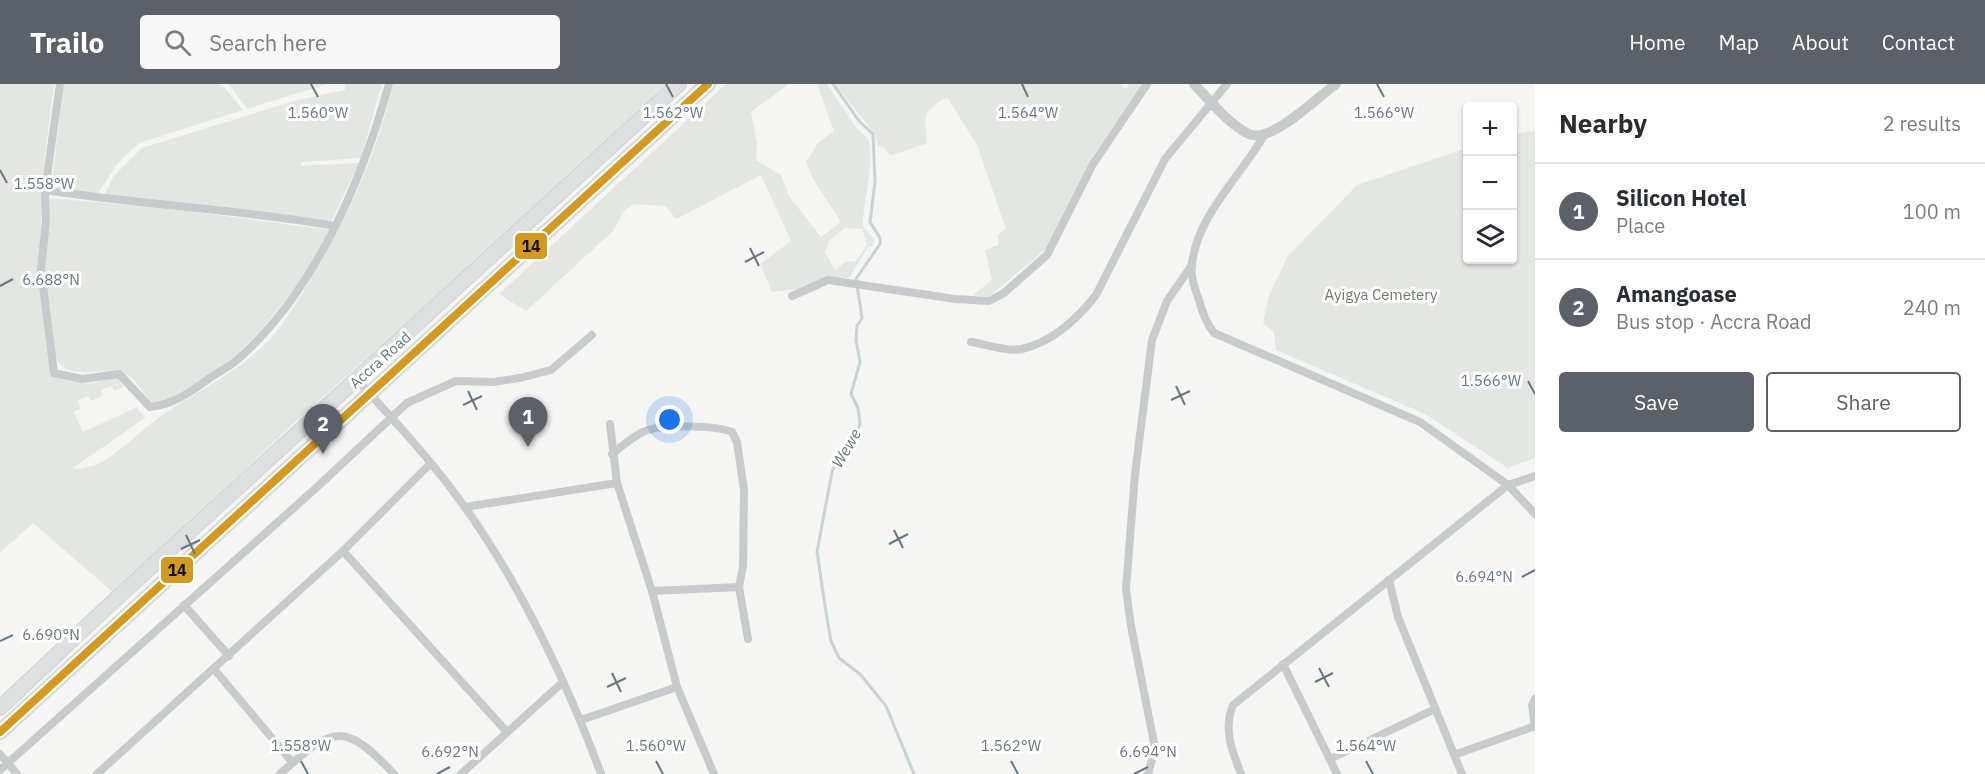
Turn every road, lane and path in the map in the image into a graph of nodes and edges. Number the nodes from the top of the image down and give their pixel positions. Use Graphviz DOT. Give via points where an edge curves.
graph roads {
  1 [pos="60,84"];
  2 [pos="388,84"];
  3 [pos="679,84"];
  4 [pos="708,84"];
  5 [pos="1147,84"];
  6 [pos="1194,84"];
  7 [pos="1227,84"];
  8 [pos="1336,84"];
  9 [pos="1211,101"];
  10 [pos="1263,136"];
  11 [pos="45,190"];
  12 [pos="335,226"];
  13 [pos="1191,265"];
  14 [pos="792,296"];
  15 [pos="592,335"];
  16 [pos="971,342"];
  17 [pos="357,380"];
  18 [pos="369,393"];
  19 [pos="392,419"];
  20 [pos="610,424"];
  21 [pos="612,454"];
  22 [pos="430,464"];
  23 [pos="1535,476"];
  24 [pos="617,483"];
  25 [pos="1508,485"];
  26 [pos="465,507"];
  27 [pos="1535,514"];
  28 [pos="343,551"];
  29 [pos="1389,580"];
  30 [pos="739,587"];
  31 [pos="652,591"];
  32 [pos="184,605"];
  33 [pos="748,639"];
  34 [pos="229,656"];
  35 [pos="1283,664"];
  36 [pos="214,669"];
  37 [pos="563,682"];
  38 [pos="677,687"];
  39 [pos="1535,699"];
  40 [pos="0,708"];
  41 [pos="1435,709"];
  42 [pos="581,720"];
  43 [pos="1535,726"];
  44 [pos="0,732"];
  45 [pos="507,732"];
  46 [pos="0,754"];
  47 [pos="1454,755"];
  48 [pos="1330,759"];
  49 [pos="8,763"];
  50 [pos="293,763"];
  51 [pos="0,770"];
  52 [pos="17,774"];
  53 [pos="96,774"];
  54 [pos="280,774"];
  55 [pos="394,774"];
  56 [pos="461,774"];
  57 [pos="601,774"];
  58 [pos="714,774"];
  59 [pos="1148,774"];
  60 [pos="1241,774"];
  61 [pos="1337,774"];
  62 [pos="1462,774"];
  1 -- 11 [label="street"];
  2 -- 12 [label="street" via="370,145"];
  3 -- 17 [label="highway, Accra Road"];
  4 -- 18 [label="highway, Accra Road"];
  5 -- 14 [label="street" via="1093,164 1047,255 989,301 828,280"];
  6 -- 9 [label="street"];
  7 -- 9 [label="street"];
  8 -- 10 [label="street" via="1277,131"];
  9 -- 10 [label="street" via="1242,130"];
  9 -- 16 [label="street" via="1165,159 1096,295 1081,314 1050,338 1020,349"];
  10 -- 13 [label="street" via="1213,209"];
  11 -- 12 [label="street" via="267,214"];
  11 -- 12 [label="street" via="41,285 54,373 82,379 119,374 150,407 185,396 236,362 300,287"];
  13 -- 25 [label="street" via="1203,314 1214,333 1420,422"];
  13 -- 59 [label="street" via="1167,301 1152,340 1134,474 1126,590 1155,748"];
  15 -- 19 [label="street" via="551,370 493,382 456,381 407,403"];
  17 -- 18 [label="street"];
  17 -- 40 [label="highway, Accra Road"];
  18 -- 19 [label="street"];
  18 -- 44 [label="highway, Accra Road"];
  19 -- 22 [label="street"];
  19 -- 32 [label="street"];
  20 -- 21 [label="street"];
  21 -- 24 [label="street"];
  21 -- 30 [label="street" via="642,432 657,428 732,432 744,490 744,555"];
  22 -- 26 [label="street"];
  22 -- 28 [label="street"];
  23 -- 25 [label="street"];
  24 -- 26 [label="street"];
  24 -- 31 [label="street"];
  25 -- 27 [label="street"];
  25 -- 29 [label="street"];
  26 -- 37 [label="street"];
  28 -- 34 [label="street"];
  28 -- 45 [label="street"];
  29 -- 35 [label="street"];
  29 -- 41 [label="street" via="1398,617"];
  30 -- 31 [label="street"];
  30 -- 33 [label="street"];
  31 -- 38 [label="street"];
  32 -- 34 [label="street"];
  32 -- 49 [label="street"];
  34 -- 36 [label="street"];
  35 -- 48 [label="street"];
  35 -- 60 [label="street" via="1233,705 1227,719"];
  36 -- 50 [label="street"];
  36 -- 53 [label="street"];
  37 -- 42 [label="street"];
  37 -- 45 [label="street"];
  38 -- 42 [label="street"];
  38 -- 58 [label="street"];
  39 -- 43 [label="street"];
  41 -- 47 [label="street"];
  41 -- 48 [label="street"];
  42 -- 57 [label="street"];
  43 -- 47 [label="street"];
  45 -- 56 [label="street"];
  46 -- 49 [label="street"];
  47 -- 62 [label="street"];
  48 -- 61 [label="street"];
  49 -- 51 [label="street"];
  49 -- 52 [label="street"];
  50 -- 54 [label="street"];
  50 -- 55 [label="street" via="327,738 342,734 357,740"];
}
